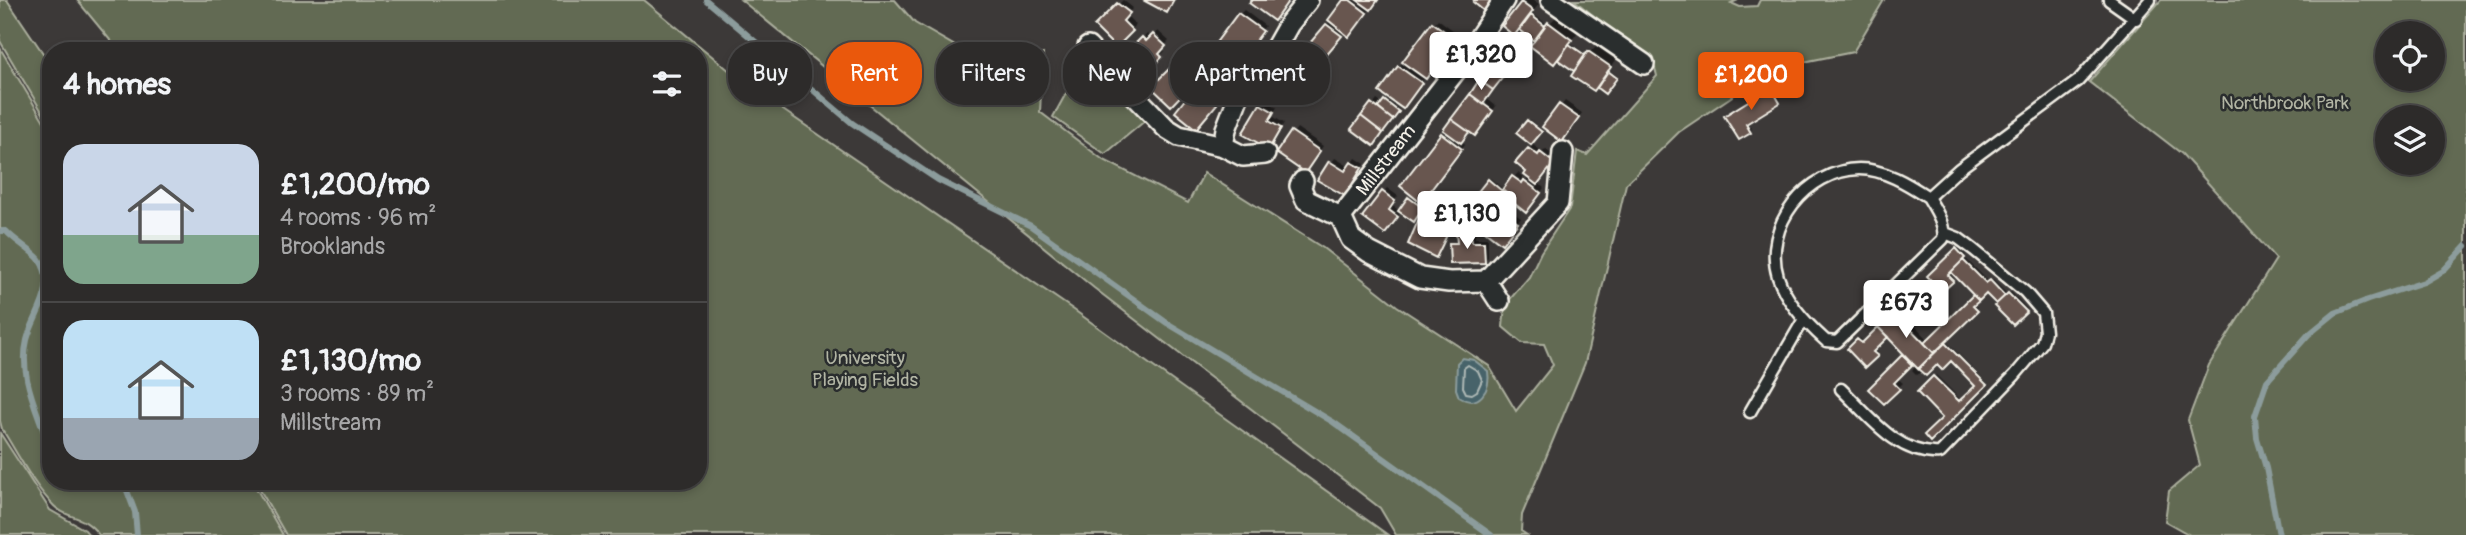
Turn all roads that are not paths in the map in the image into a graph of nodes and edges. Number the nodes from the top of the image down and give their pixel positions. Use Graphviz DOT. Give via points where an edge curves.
graph roads {
  1 [pos="1308,0"];
  2 [pos="1504,0"];
  3 [pos="1551,0"];
  4 [pos="2109,0"];
  5 [pos="2150,0"];
  6 [pos="2136,19"];
  7 [pos="1644,64"];
  8 [pos="1144,105"];
  9 [pos="1223,146"];
  10 [pos="1563,152"];
  11 [pos="1265,154"];
  12 [pos="1303,181"];
  13 [pos="1928,197"];
  14 [pos="1341,217"];
  15 [pos="1945,233"];
  16 [pos="1486,281"];
  17 [pos="1500,301"];
  18 [pos="1804,318"];
  19 [pos="1841,389"];
  20 [pos="1750,412"];
  1 -- 9 [label="street" via="1239,95"];
  2 -- 14 [label="street, Millstream" via="1464,60"];
  3 -- 7 [label="street"];
  4 -- 6 [label="lane"];
  5 -- 6 [label="lane"];
  6 -- 13 [label="lane" via="2078,81"];
  8 -- 9 [label="street" via="1179,136"];
  9 -- 11 [label="street" via="1243,156"];
  10 -- 16 [label="street" via="1558,203"];
  12 -- 14 [label="street" via="1300,187 1306,200"];
  13 -- 15 [label="lane"];
  13 -- 18 [label="lane" via="1884,173 1858,169 1825,178 1805,190 1782,224 1775,261 1782,286"];
  14 -- 16 [label="street" via="1352,239 1420,278"];
  15 -- 18 [label="lane" via="1838,342 1826,341"];
  15 -- 19 [label="lane" via="1974,250 2025,292 2043,313 2042,343 1940,453 1902,446"];
  16 -- 17 [label="street"];
  18 -- 20 [label="lane"];
}
